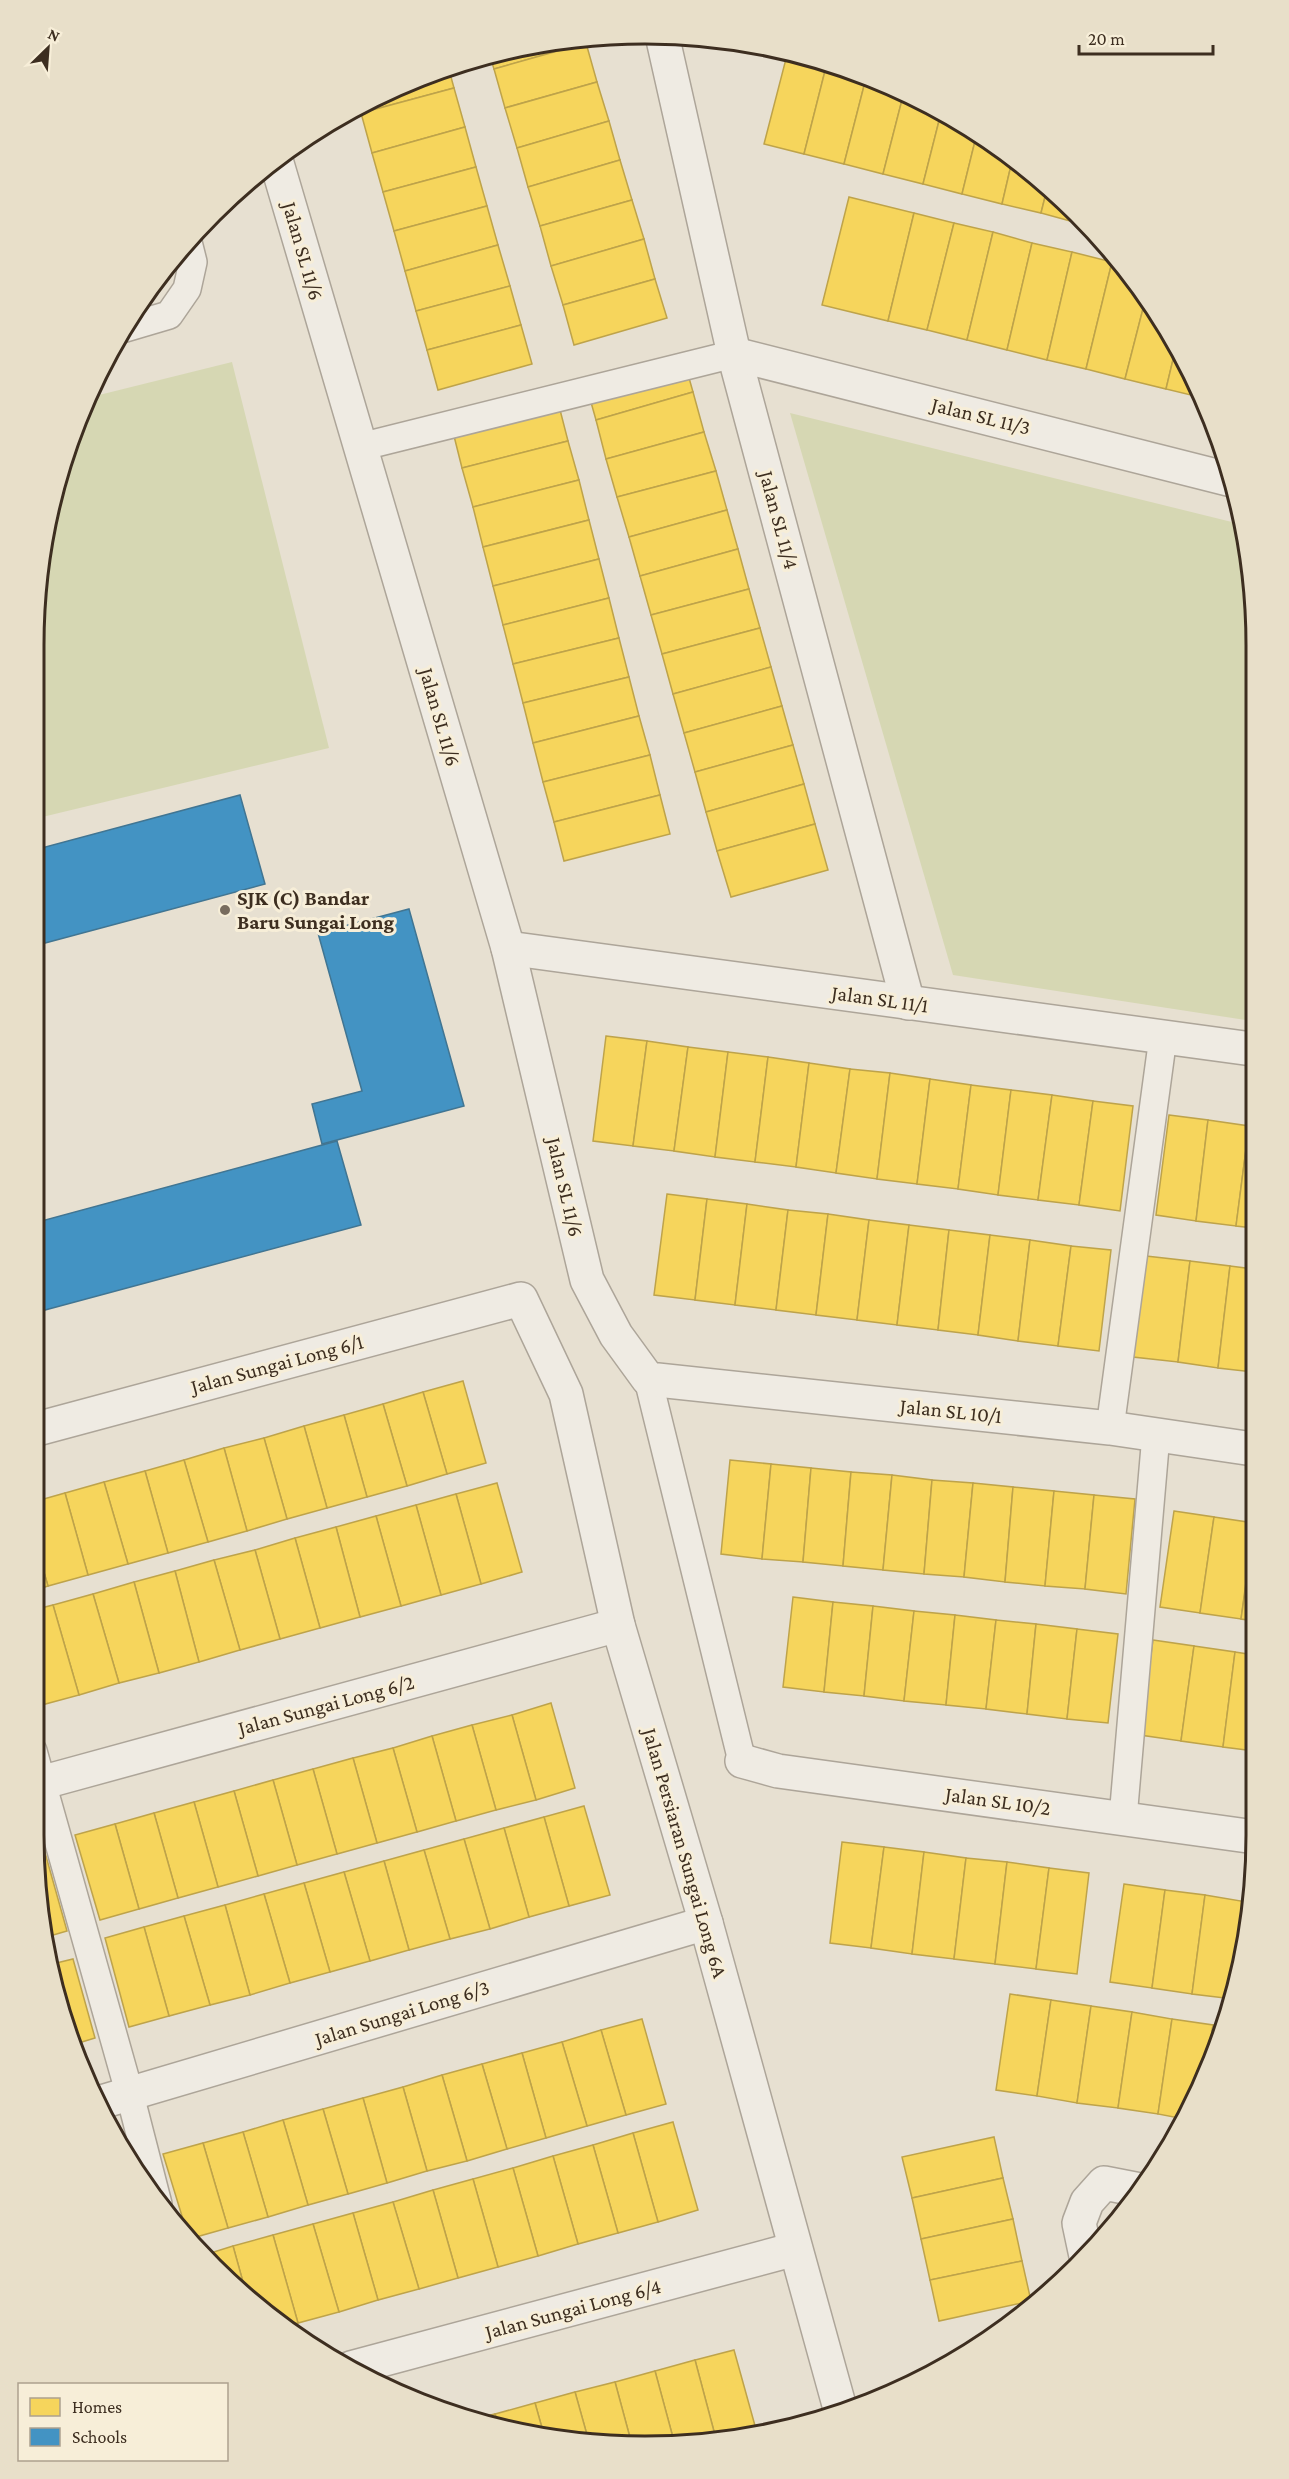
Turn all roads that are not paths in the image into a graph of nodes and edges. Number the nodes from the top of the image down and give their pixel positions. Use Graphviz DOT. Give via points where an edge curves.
graph roads {
  1 [pos="664,45"];
  2 [pos="278,168"];
  3 [pos="190,251"];
  4 [pos="136,324"];
  5 [pos="734,354"];
  6 [pos="360,447"];
  7 [pos="1222,477"];
  8 [pos="508,948"];
  9 [pos="908,1002"];
  10 [pos="1163,1037"];
  11 [pos="1246,1048"];
  12 [pos="521,1299"];
  13 [pos="648,1379"];
  14 [pos="44,1427"];
  15 [pos="1110,1428"];
  16 [pos="1156,1435"];
  17 [pos="1246,1448"];
  18 [pos="618,1625"];
  19 [pos="742,1761"];
  20 [pos="44,1782"];
  21 [pos="44,1804"];
  22 [pos="1123,1818"];
  23 [pos="1246,1836"];
  24 [pos="706,1923"];
  25 [pos="130,2094"];
  26 [pos="105,2101"];
  27 [pos="151,2176"];
  28 [pos="1130,2188"];
  29 [pos="1083,2244"];
  30 [pos="795,2249"];
  31 [pos="362,2365"];
  32 [pos="839,2404"];
  1 -- 5 [label="street, Jalan SL 11/4"];
  2 -- 6 [label="street, Jalan SL 11/6"];
  3 -- 4 [label="lane" via="193,262 187,289 169,315"];
  5 -- 6 [label="lane"];
  5 -- 7 [label="street, Jalan SL 11/3"];
  5 -- 9 [label="street, Jalan SL 11/4"];
  6 -- 8 [label="street, Jalan SL 11/6"];
  8 -- 9 [label="street, Jalan SL 11/1"];
  8 -- 13 [label="street, Jalan SL 11/6" via="586,1280 616,1335"];
  9 -- 10 [label="street, Jalan SL 11/1"];
  10 -- 11 [label="street, Jalan SL 11/1"];
  10 -- 15 [label="lane"];
  12 -- 14 [label="street, Jalan Sungai Long 6/1"];
  12 -- 18 [label="street, Jalan Persiaran Sungai Long 6A" via="566,1394"];
  13 -- 15 [label="street, Jalan SL 10/1"];
  13 -- 19 [label="lane"];
  15 -- 16 [label="street, Jalan SL 10/1"];
  16 -- 17 [label="street, Jalan SL 10/1"];
  16 -- 22 [label="lane"];
  18 -- 20 [label="street, Jalan Sungai Long 6/2"];
  18 -- 24 [label="street, Jalan Persiaran Sungai Long 6A"];
  19 -- 22 [label="street, Jalan SL 10/2" via="778,1771"];
  21 -- 25 [label="lane"];
  22 -- 23 [label="street, Jalan SL 10/2"];
  24 -- 25 [label="street, Jalan Sungai Long 6/3"];
  24 -- 30 [label="street, Jalan Persiaran Sungai Long 6A"];
  25 -- 26 [label="street, Jalan Sungai Long 6/3"];
  25 -- 27 [label="lane"];
  28 -- 29 [label="street" via="1104,2183 1087,2202 1078,2223"];
  30 -- 31 [label="street, Jalan Sungai Long 6/4"];
  30 -- 32 [label="street, Jalan Persiaran Sungai Long 6A"];
}
